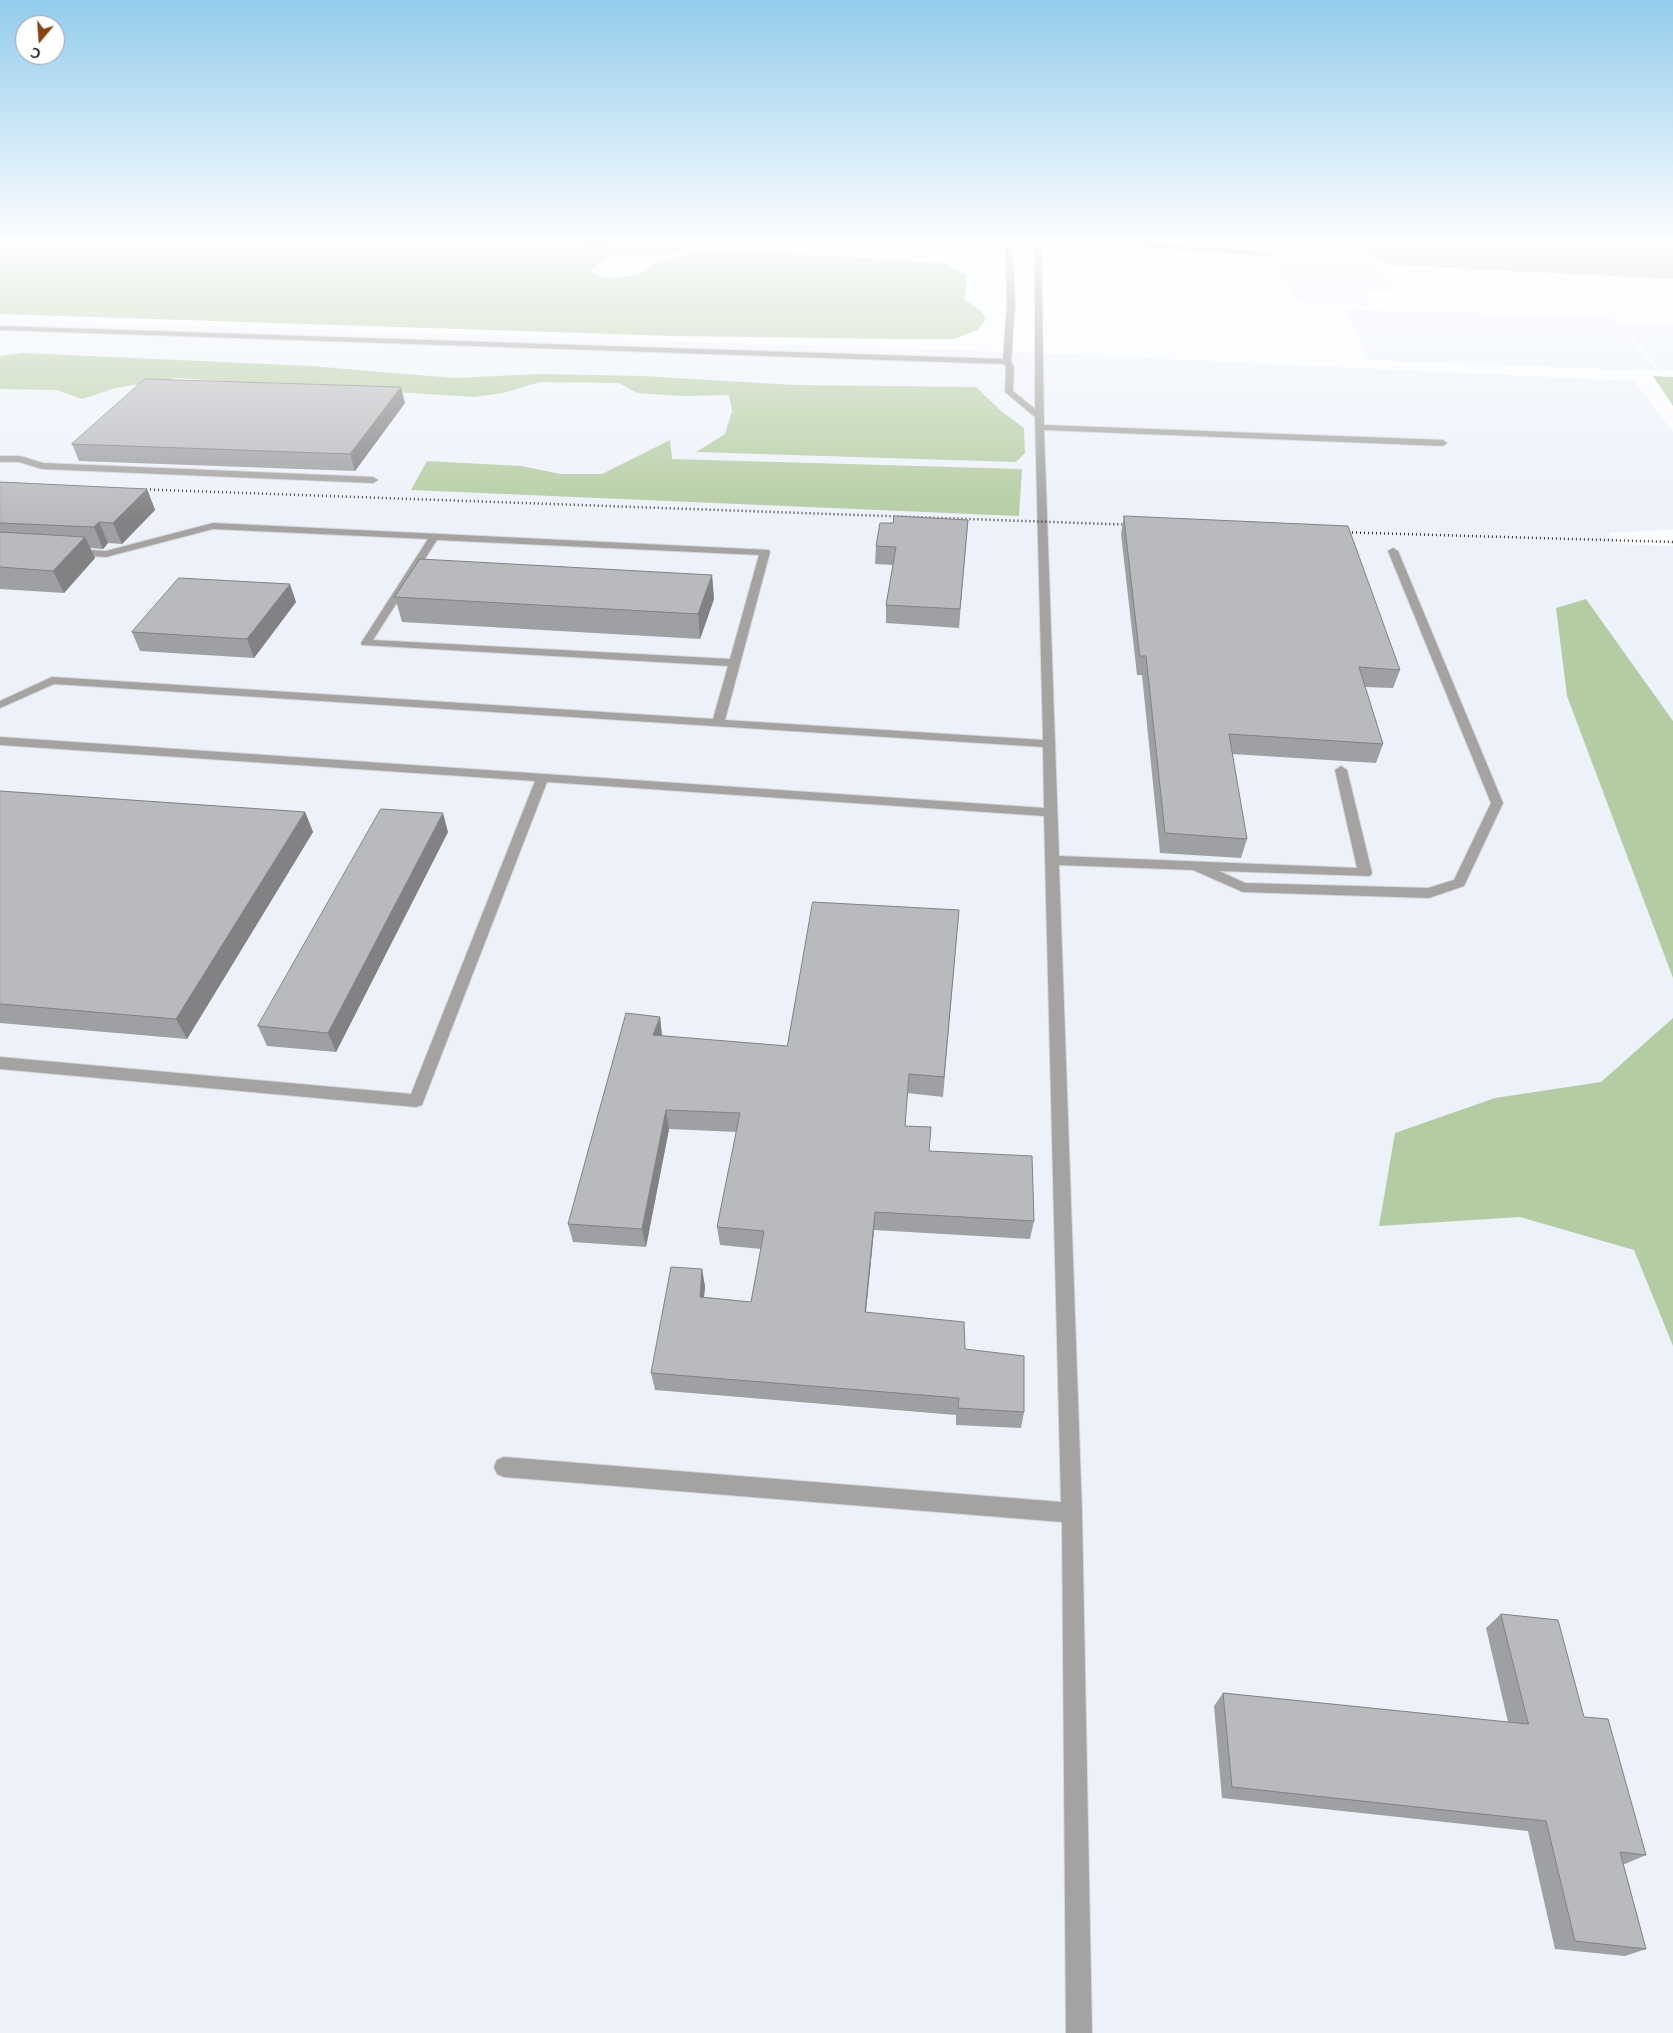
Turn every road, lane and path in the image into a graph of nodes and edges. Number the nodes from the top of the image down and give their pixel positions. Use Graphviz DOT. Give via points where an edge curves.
graph roads {
  1 [pos="144,333"];
  2 [pos="1010,333"];
  3 [pos="1040,333"];
  4 [pos="1007,362"];
  5 [pos="1040,422"];
  6 [pos="1443,443"];
  7 [pos="0,459"];
  8 [pos="373,480"];
  9 [pos="434,537"];
  10 [pos="58,551"];
  11 [pos="1393,551"];
  12 [pos="735,663"];
  13 [pos="0,705"];
  14 [pos="718,723"];
  15 [pos="0,742"];
  16 [pos="1049,744"];
  17 [pos="1341,770"];
  18 [pos="542,778"];
  19 [pos="1051,812"];
  20 [pos="1052,860"];
  21 [pos="1195,866"];
  22 [pos="0,1063"];
  23 [pos="504,1467"];
  24 [pos="1072,1513"];
  25 [pos="1079,2033"];
  1 -- 4 [label="lane"];
  2 -- 4 [label="lane"];
  3 -- 5 [label="lane"];
  4 -- 5 [label="lane" via="1010,367 1009,392"];
  5 -- 6 [label="lane"];
  5 -- 16 [label="lane"];
  7 -- 8 [label="lane" via="20,459 42,466"];
  9 -- 10 [label="lane" via="213,526 106,554"];
  9 -- 12 [label="lane" via="765,552"];
  9 -- 12 [label="lane" via="366,642"];
  11 -- 21 [label="lane" via="1497,803 1459,883 1429,893 1243,887"];
  12 -- 14 [label="lane"];
  13 -- 14 [label="lane" via="52,680"];
  14 -- 16 [label="lane"];
  15 -- 18 [label="lane"];
  16 -- 19 [label="lane"];
  17 -- 21 [label="lane" via="1365,873"];
  18 -- 19 [label="lane"];
  18 -- 22 [label="lane" via="416,1101"];
  19 -- 20 [label="lane"];
  20 -- 21 [label="lane"];
  20 -- 24 [label="lane"];
  23 -- 24 [label="lane"];
  24 -- 25 [label="lane"];
}
